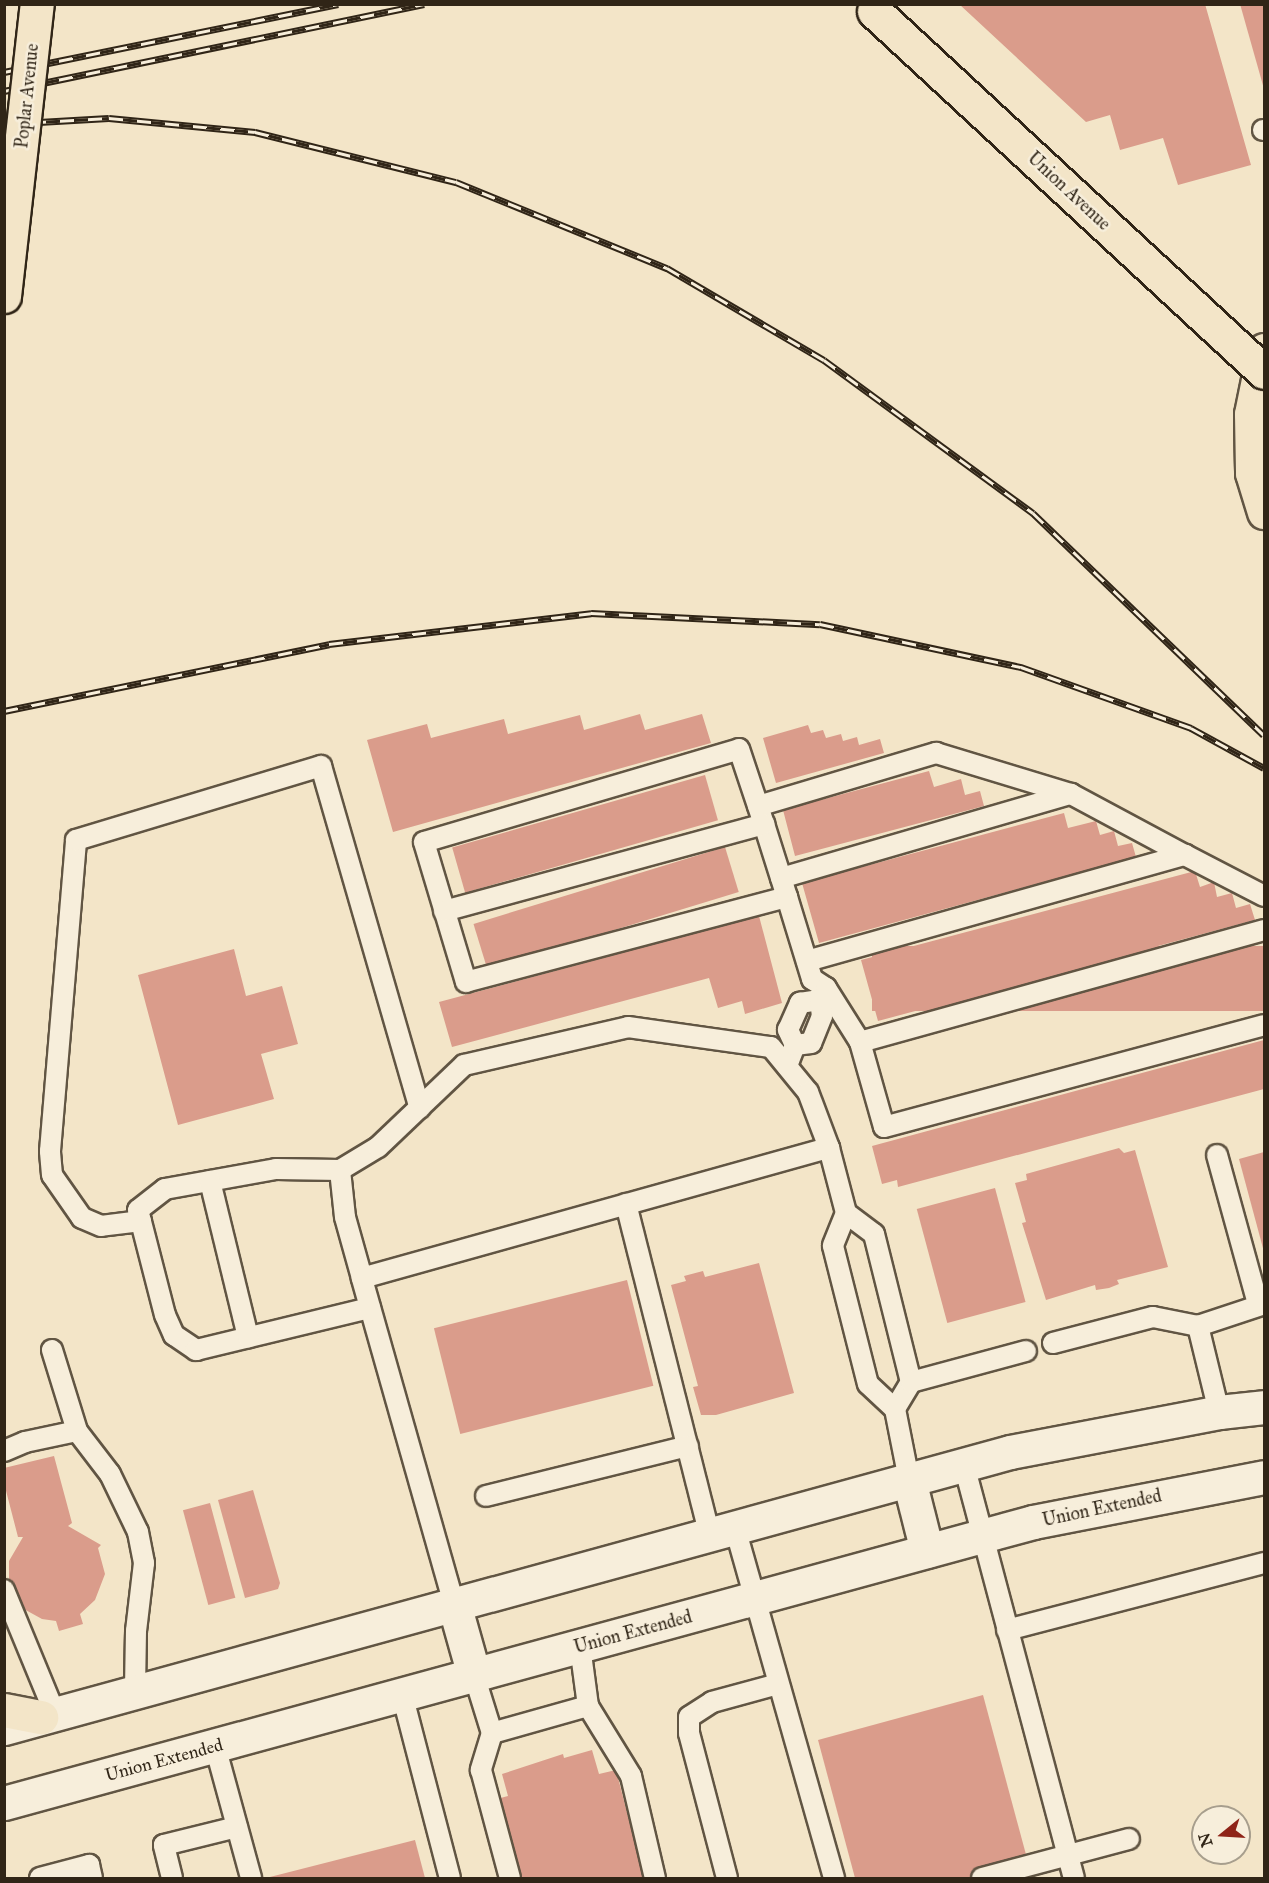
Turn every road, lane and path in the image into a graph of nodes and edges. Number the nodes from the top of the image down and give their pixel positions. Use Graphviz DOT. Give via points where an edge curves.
graph roads {
  1 [pos="37,4"];
  2 [pos="869,7"];
  3 [pos="4,296"];
  4 [pos="1264,350"];
  5 [pos="1264,372"];
  6 [pos="1264,512"];
  7 [pos="1071,794"];
  8 [pos="761,815"];
  9 [pos="1185,855"];
  10 [pos="784,887"];
  11 [pos="1264,896"];
  12 [pos="444,911"];
  13 [pos="1264,930"];
  14 [pos="807,961"];
  15 [pos="823,994"];
  16 [pos="1264,1025"];
  17 [pos="860,1041"];
  18 [pos="787,1066"];
  19 [pos="420,1108"];
  20 [pos="829,1149"];
  21 [pos="1217,1155"];
  22 [pos="340,1170"];
  23 [pos="210,1181"];
  24 [pos="626,1204"];
  25 [pos="846,1213"];
  26 [pos="141,1221"];
  27 [pos="362,1278"];
  28 [pos="1262,1304"];
  29 [pos="370,1308"];
  30 [pos="1198,1326"];
  31 [pos="248,1337"];
  32 [pos="1053,1343"];
  33 [pos="52,1350"];
  34 [pos="1026,1352"];
  35 [pos="911,1382"];
  36 [pos="1264,1407"];
  37 [pos="895,1409"];
  38 [pos="1219,1412"];
  39 [pos="77,1431"];
  40 [pos="687,1446"];
  41 [pos="4,1451"];
  42 [pos="964,1465"];
  43 [pos="1264,1477"];
  44 [pos="909,1480"];
  45 [pos="486,1496"];
  46 [pos="722,1531"];
  47 [pos="982,1536"];
  48 [pos="927,1551"];
  49 [pos="1264,1563"];
  50 [pos="4,1590"];
  51 [pos="754,1598"];
  52 [pos="454,1604"];
  53 [pos="1007,1630"];
  54 [pos="580,1646"];
  55 [pos="474,1675"];
  56 [pos="778,1684"];
  57 [pos="135,1691"];
  58 [pos="402,1694"];
  59 [pos="588,1706"];
  60 [pos="4,1710"];
  61 [pos="48,1716"];
  62 [pos="4,1728"];
  63 [pos="492,1733"];
  64 [pos="215,1746"];
  65 [pos="4,1803"];
  66 [pos="237,1827"];
  67 [pos="1128,1839"];
  68 [pos="1068,1856"];
  69 [pos="40,1878"];
  70 [pos="93,1878"];
  71 [pos="172,1878"];
  72 [pos="251,1878"];
  73 [pos="450,1878"];
  74 [pos="510,1878"];
  75 [pos="655,1878"];
  76 [pos="727,1878"];
  77 [pos="834,1878"];
  78 [pos="982,1878"];
  79 [pos="1074,1878"];
  1 -- 3 [label="main road, Poplar Avenue, bridge"];
  2 -- 5 [label="main road, Union Avenue, bridge"];
  4 -- 6 [label="main road" via="1251,414 1252,473"];
  7 -- 8 [label="lane" via="936,753"];
  7 -- 9 [label="lane"];
  7 -- 10 [label="lane"];
  8 -- 10 [label="lane"];
  8 -- 12 [label="lane"];
  8 -- 12 [label="lane" via="739,748 424,842"];
  9 -- 11 [label="lane"];
  9 -- 14 [label="lane"];
  10 -- 12 [label="lane" via="466,982"];
  10 -- 14 [label="lane"];
  13 -- 17 [label="lane"];
  14 -- 15 [label="lane" via="812,979"];
  15 -- 17 [label="lane"];
  15 -- 18 [label="lane" via="822,1016 811,1043 795,1045"];
  16 -- 17 [label="lane" via="884,1127"];
  18 -- 19 [label="lane" via="771,1047 628,1027 464,1065"];
  18 -- 20 [label="lane" via="808,1092"];
  19 -- 22 [label="lane" via="378,1147"];
  19 -- 26 [label="lane" via="321,766 76,840 50,1151 52,1175 82,1218 101,1226"];
  20 -- 24 [label="lane"];
  20 -- 25 [label="lane"];
  21 -- 28 [label="lane"];
  22 -- 23 [label="lane" via="276,1169"];
  22 -- 27 [label="lane" via="345,1218"];
  23 -- 26 [label="lane" via="165,1189 138,1210"];
  23 -- 31 [label="lane"];
  24 -- 27 [label="lane"];
  24 -- 40 [label="lane"];
  25 -- 35 [label="lane" via="874,1234"];
  25 -- 37 [label="lane" via="833,1246 868,1384"];
  26 -- 31 [label="lane" via="174,1335 196,1350"];
  27 -- 29 [label="lane"];
  28 -- 30 [label="lane"];
  29 -- 31 [label="lane"];
  29 -- 52 [label="lane"];
  30 -- 32 [label="lane" via="1154,1317"];
  30 -- 38 [label="lane"];
  33 -- 39 [label="lane"];
  34 -- 35 [label="lane"];
  35 -- 37 [label="lane"];
  36 -- 38 [label="street"];
  37 -- 44 [label="lane"];
  38 -- 42 [label="street" via="1010,1452"];
  39 -- 41 [label="lane" via="25,1442"];
  39 -- 57 [label="lane" via="110,1474 138,1532 144,1563 136,1631"];
  40 -- 45 [label="lane"];
  40 -- 46 [label="lane"];
  42 -- 44 [label="street"];
  42 -- 47 [label="lane"];
  43 -- 47 [label="street, Union Extended" via="1033,1522"];
  44 -- 46 [label="street"];
  44 -- 48 [label="street"];
  46 -- 51 [label="lane"];
  46 -- 52 [label="street"];
  47 -- 48 [label="street, Union Extended"];
  47 -- 53 [label="lane"];
  48 -- 51 [label="street, Union Extended"];
  49 -- 53 [label="lane"];
  50 -- 61 [label="lane"];
  51 -- 54 [label="street, Union Extended"];
  51 -- 56 [label="lane"];
  52 -- 55 [label="street"];
  52 -- 57 [label="street"];
  53 -- 68 [label="lane"];
  54 -- 55 [label="street, Union Extended"];
  54 -- 59 [label="lane"];
  55 -- 58 [label="street, Union Extended"];
  55 -- 63 [label="lane"];
  56 -- 76 [label="lane" via="712,1702 689,1717 689,1733"];
  56 -- 77 [label="lane"];
  57 -- 61 [label="street"];
  58 -- 64 [label="street, Union Extended"];
  58 -- 73 [label="lane"];
  59 -- 63 [label="lane"];
  59 -- 75 [label="lane" via="631,1776"];
  60 -- 61 [label="main road"];
  61 -- 62 [label="street"];
  63 -- 74 [label="lane" via="481,1770"];
  64 -- 65 [label="street, Union Extended"];
  64 -- 66 [label="lane"];
  66 -- 71 [label="lane" via="164,1845"];
  66 -- 72 [label="lane"];
  67 -- 68 [label="lane"];
  68 -- 78 [label="lane"];
  68 -- 79 [label="lane"];
  69 -- 70 [label="lane" via="89,1865"];
}
